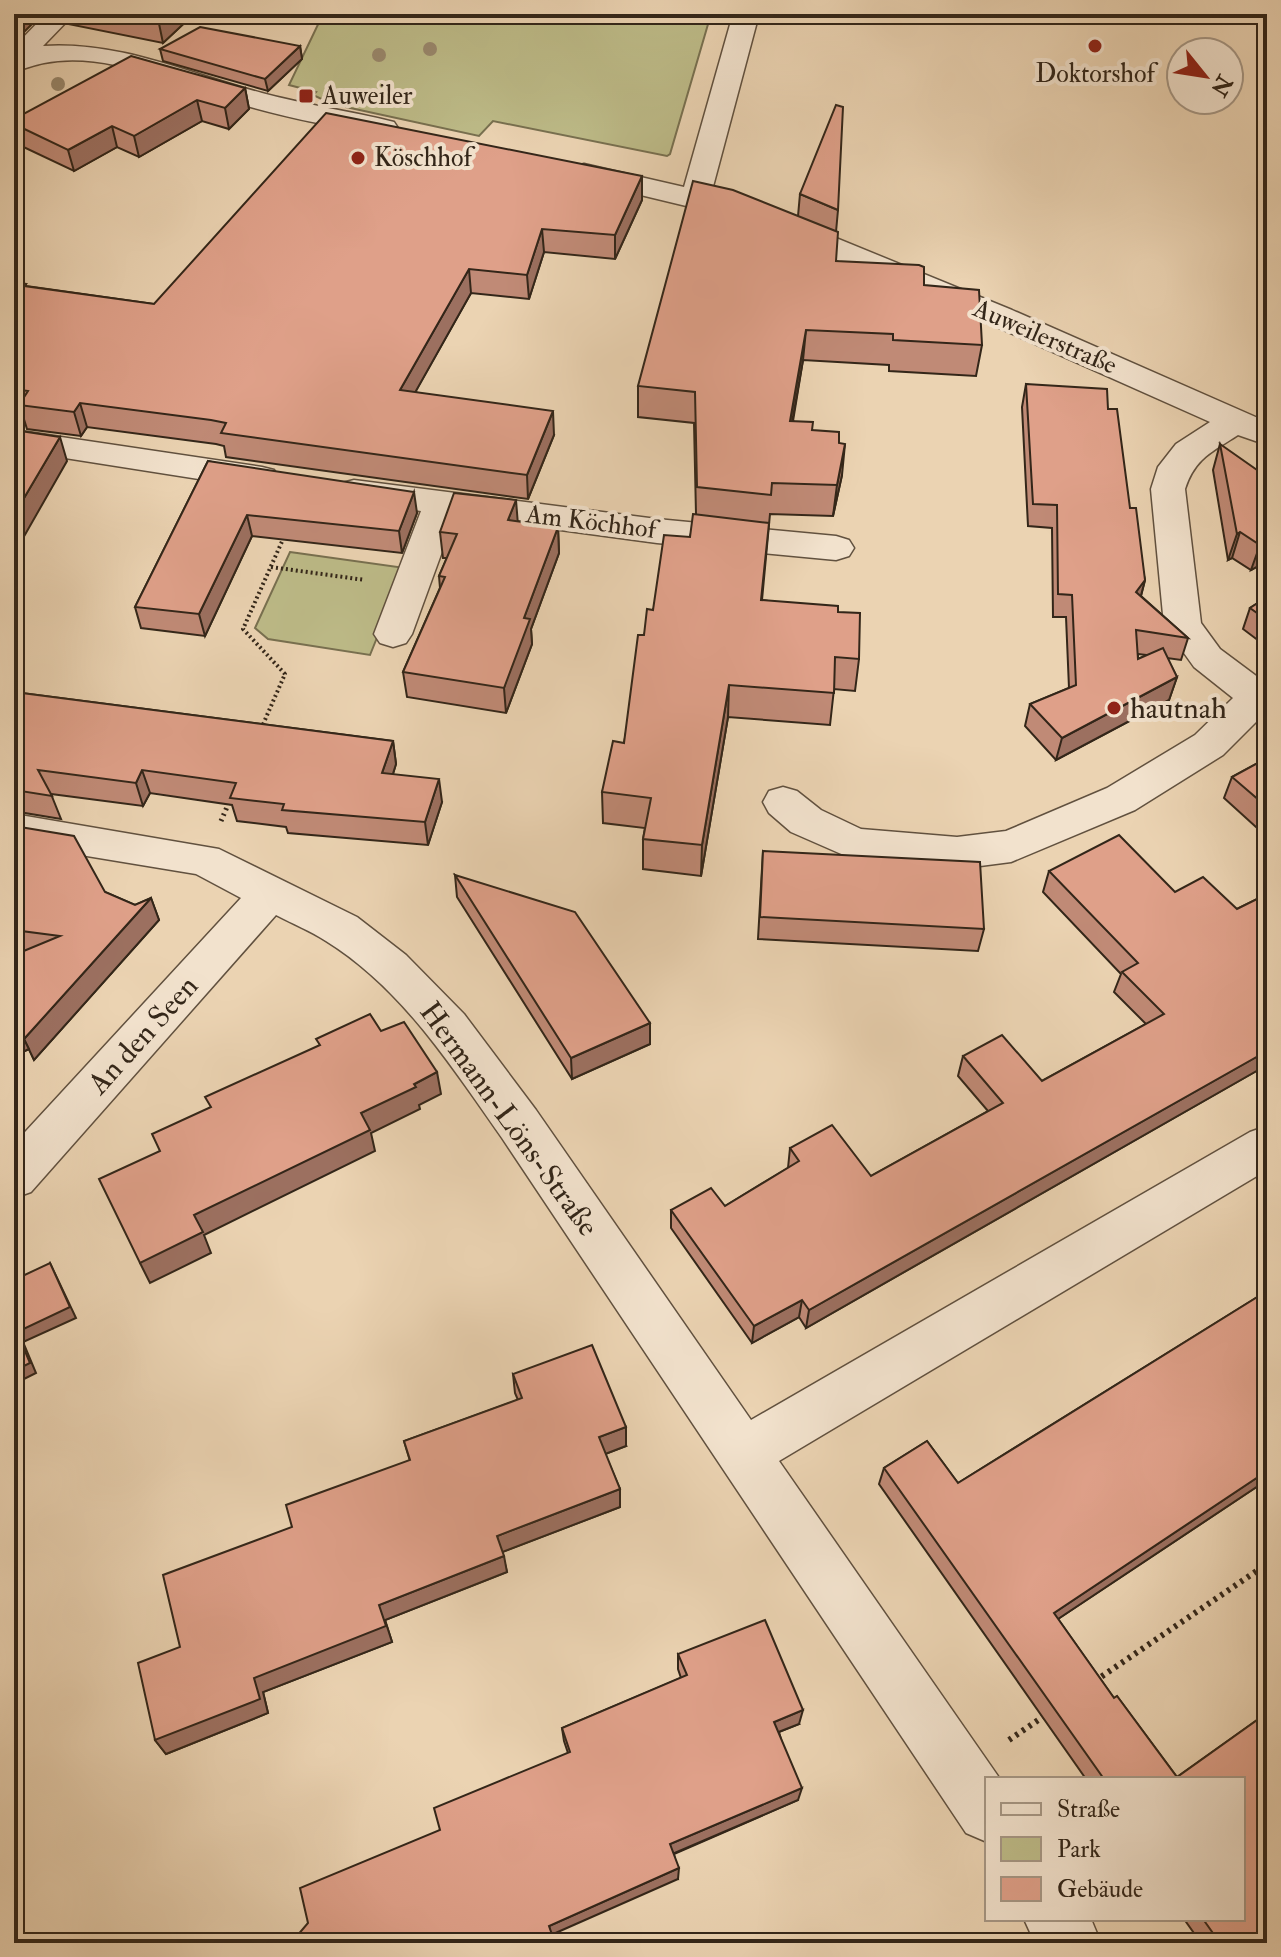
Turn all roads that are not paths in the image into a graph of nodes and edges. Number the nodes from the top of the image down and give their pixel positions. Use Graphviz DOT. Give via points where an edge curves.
graph roads {
  1 [pos="61,14"];
  2 [pos="746,14"];
  3 [pos="22,59"];
  4 [pos="408,133"];
  5 [pos="552,165"];
  6 [pos="695,199"];
  7 [pos="1252,428"];
  8 [pos="14,440"];
  9 [pos="442,503"];
  10 [pos="836,548"];
  11 [pos="393,634"];
  12 [pos="1262,700"];
  13 [pos="783,802"];
  14 [pos="14,829"];
  15 [pos="272,892"];
  16 [pos="1267,1146"];
  17 [pos="14,1177"];
  18 [pos="744,1453"];
  19 [pos="974,1792"];
  20 [pos="1056,1921"];
  21 [pos="1070,1943"];
  1 -- 3 [label="street"];
  2 -- 6 [label="street"];
  3 -- 4 [label="street" via="81,51 251,99"];
  5 -- 6 [label="street, Auweilerstraße"];
  6 -- 7 [label="street, Auweilerstraße" via="742,210"];
  7 -- 12 [label="street" via="1188,452 1175,467 1168,489 1183,625 1207,658"];
  8 -- 9 [label="street, Am Köchhof"];
  9 -- 10 [label="street, Am Köchhof"];
  9 -- 11 [label="street"];
  12 -- 13 [label="street" via="1209,745 1121,799 1011,846 957,853 855,844 806,821"];
  14 -- 15 [label="street, Hermann-Löns-Straße" via="204,860"];
  15 -- 17 [label="street, An den Seen"];
  15 -- 18 [label="street, Hermann-Löns-Straße" via="342,929 391,967 448,1027"];
  16 -- 18 [label="street"];
  18 -- 19 [label="street, Hermann-Löns-Straße"];
  20 -- 21 [label="street"];
}
